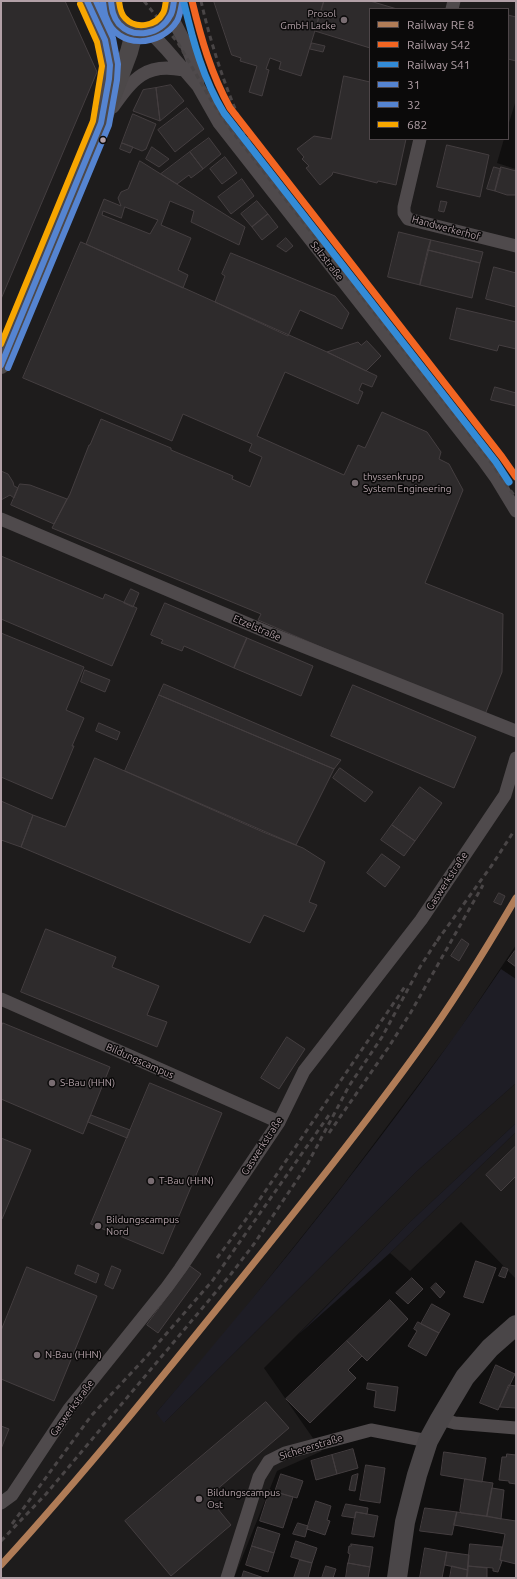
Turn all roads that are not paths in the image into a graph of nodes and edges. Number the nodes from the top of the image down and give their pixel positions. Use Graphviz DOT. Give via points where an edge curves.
graph roads {
  1 [pos="87,1"];
  2 [pos="110,2"];
  3 [pos="173,9"];
  4 [pos="142,33"];
  5 [pos="183,70"];
  6 [pos="198,86"];
  7 [pos="101,123"];
  8 [pos="420,140"];
  9 [pos="516,246"];
  10 [pos="1,365"];
  11 [pos="516,511"];
  12 [pos="1,519"];
  13 [pos="516,731"];
  14 [pos="516,758"];
  15 [pos="1,999"];
  16 [pos="279,1122"];
  17 [pos="516,1325"];
  18 [pos="440,1419"];
  19 [pos="516,1428"];
  20 [pos="428,1441"];
  21 [pos="1,1503"];
  22 [pos="227,1578"];
  23 [pos="397,1578"];
  1 -- 7 [label="street" via="105,40 110,65"];
  2 -- 4 [label="main road" via="118,23 125,29"];
  3 -- 4 [label="main road" via="164,26"];
  3 -- 6 [label="street, Salzstraße" via="197,75"];
  4 -- 5 [label="street, Salzstraße" via="166,49"];
  4 -- 7 [label="main road" via="129,52"];
  5 -- 6 [label="street, Salzstraße"];
  5 -- 7 [label="street" via="169,67 147,71 126,89"];
  6 -- 11 [label="street, Salzstraße" via="219,123 483,460"];
  7 -- 10 [label="main road"];
  8 -- 9 [label="street, Handwerkerhof" via="404,207 408,219"];
  12 -- 13 [label="street, Etzelstraße" via="267,632"];
  14 -- 16 [label="street, Gaswerkstraße" via="505,795 421,920 304,1071"];
  15 -- 16 [label="street, Bildungscampus"];
  16 -- 21 [label="street, Gaswerkstraße" via="167,1287 69,1409 12,1495"];
  17 -- 18 [label="main road" via="490,1348 466,1377"];
  18 -- 19 [label="street" via="455,1423"];
  18 -- 20 [label="main road"];
  20 -- 22 [label="street, Sichererstraße" via="371,1430 285,1453 269,1461 260,1477"];
  20 -- 23 [label="main road" via="405,1522"];
}
